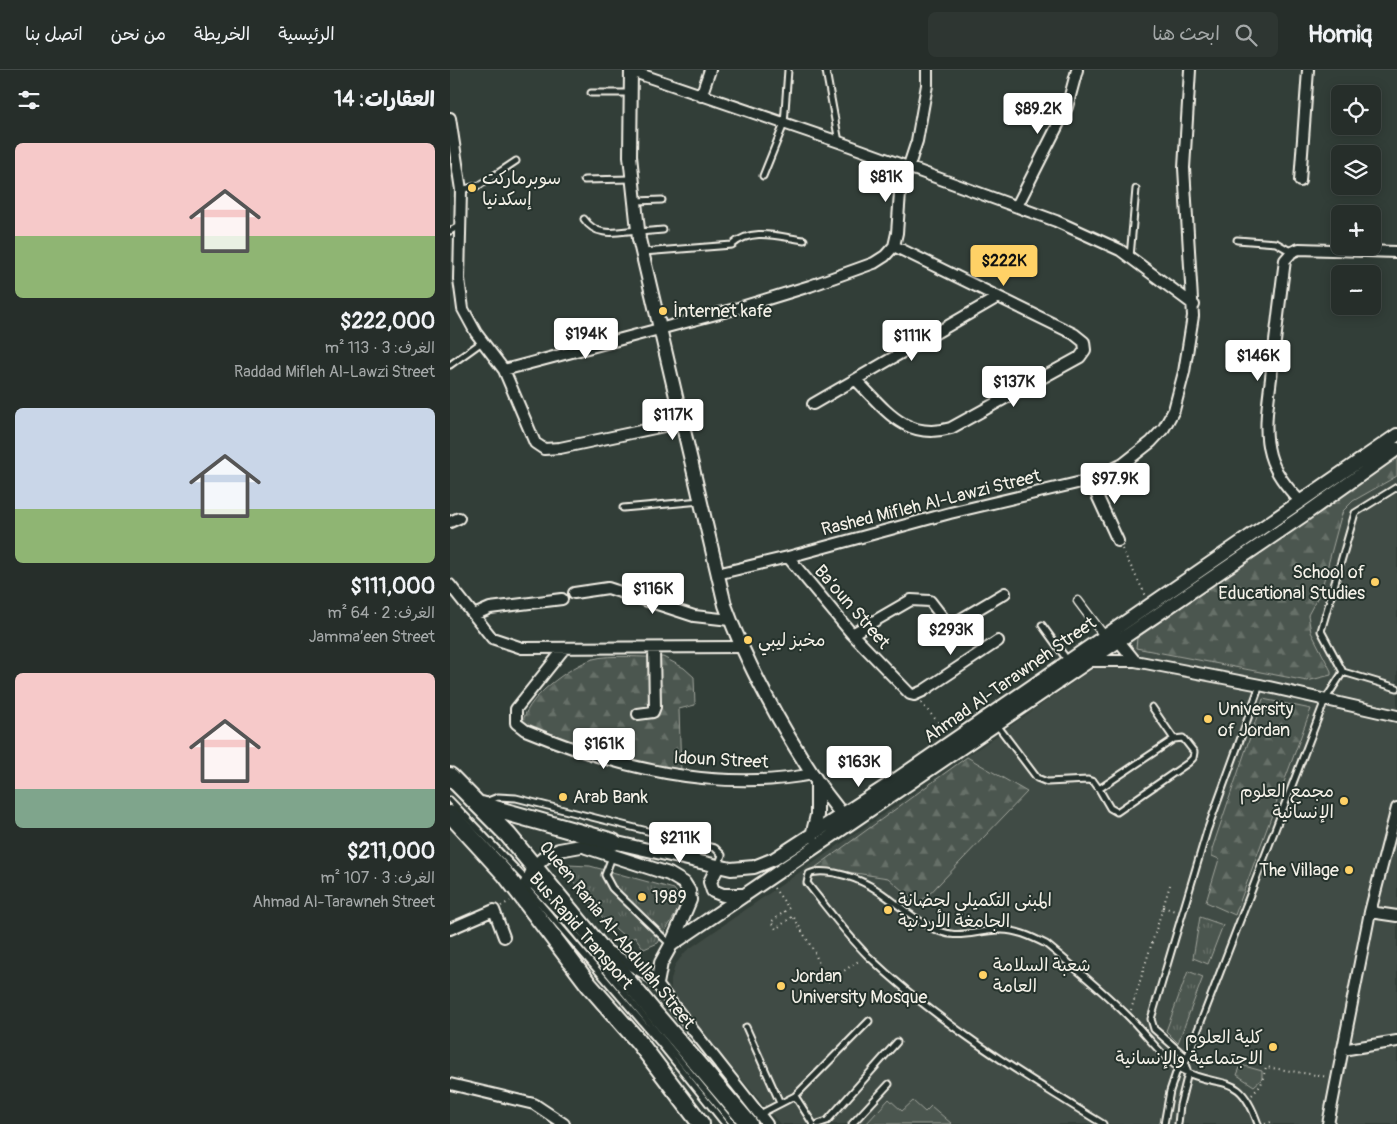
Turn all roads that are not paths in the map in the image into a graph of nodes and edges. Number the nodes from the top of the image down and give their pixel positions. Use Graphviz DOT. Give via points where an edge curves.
graph roads {
  1 [pos="631,70"];
  2 [pos="710,70"];
  3 [pos="788,70"];
  4 [pos="928,70"];
  5 [pos="1078,70"];
  6 [pos="1190,70"];
  7 [pos="1308,70"];
  8 [pos="826,72"];
  9 [pos="591,93"];
  10 [pos="630,93"];
  11 [pos="702,96"];
  12 [pos="450,118"];
  13 [pos="784,124"];
  14 [pos="839,142"];
  15 [pos="516,161"];
  16 [pos="908,168"];
  17 [pos="764,176"];
  18 [pos="631,179"];
  19 [pos="584,180"];
  20 [pos="1300,181"];
  21 [pos="1136,189"];
  22 [pos="461,190"];
  23 [pos="662,200"];
  24 [pos="633,202"];
  25 [pos="1017,206"];
  26 [pos="584,219"];
  27 [pos="462,225"];
  28 [pos="450,230"];
  29 [pos="663,230"];
  30 [pos="638,231"];
  31 [pos="804,240"];
  32 [pos="1237,240"];
  33 [pos="894,246"];
  34 [pos="642,252"];
  35 [pos="1292,252"];
  36 [pos="1397,252"];
  37 [pos="1130,258"];
  38 [pos="998,298"];
  39 [pos="1194,305"];
  40 [pos="661,327"];
  41 [pos="483,341"];
  42 [pos="450,365"];
  43 [pos="504,370"];
  44 [pos="856,380"];
  45 [pos="813,404"];
  46 [pos="683,422"];
  47 [pos="1397,435"];
  48 [pos="1397,449"];
  49 [pos="1090,480"];
  50 [pos="1397,487"];
  51 [pos="701,501"];
  52 [pos="1301,502"];
  53 [pos="623,508"];
  54 [pos="1118,541"];
  55 [pos="788,557"];
  56 [pos="717,574"];
  57 [pos="452,591"];
  58 [pos="574,593"];
  59 [pos="1005,593"];
  60 [pos="562,599"];
  61 [pos="1078,601"];
  62 [pos="474,615"];
  63 [pos="730,620"];
  64 [pos="1042,625"];
  65 [pos="852,634"];
  66 [pos="1105,637"];
  67 [pos="1118,640"];
  68 [pos="998,641"];
  69 [pos="743,647"];
  70 [pos="654,648"];
  71 [pos="563,650"];
  72 [pos="1069,661"];
  73 [pos="1089,661"];
  74 [pos="1135,661"];
  75 [pos="1343,672"];
  76 [pos="1260,684"];
  77 [pos="1397,688"];
  78 [pos="1325,700"];
  79 [pos="1152,707"];
  80 [pos="638,714"];
  81 [pos="1397,716"];
  82 [pos="997,725"];
  83 [pos="1174,739"];
  84 [pos="450,776"];
  85 [pos="815,778"];
  86 [pos="1099,789"];
  87 [pos="450,800"];
  88 [pos="450,805"];
  89 [pos="481,805"];
  90 [pos="1397,808"];
  91 [pos="450,814"];
  92 [pos="846,820"];
  93 [pos="508,835"];
  94 [pos="812,836"];
  95 [pos="613,849"];
  96 [pos="496,855"];
  97 [pos="535,866"];
  98 [pos="718,866"];
  99 [pos="525,887"];
  100 [pos="745,895"];
  101 [pos="1370,912"];
  102 [pos="1397,916"];
  103 [pos="450,929"];
  104 [pos="504,937"];
  105 [pos="672,945"];
  106 [pos="602,949"];
  107 [pos="657,984"];
  108 [pos="869,1021"];
  109 [pos="746,1027"];
  110 [pos="1397,1041"];
  111 [pos="897,1042"];
  112 [pos="1342,1050"];
  113 [pos="1187,1058"];
  114 [pos="1185,1064"];
  115 [pos="1178,1067"];
  116 [pos="1188,1073"];
  117 [pos="450,1084"];
  118 [pos="889,1084"];
  119 [pos="795,1096"];
  120 [pos="780,1103"];
  121 [pos="754,1119"];
  122 [pos="564,1124"];
  123 [pos="701,1124"];
  124 [pos="725,1124"];
  125 [pos="732,1124"];
  126 [pos="767,1124"];
  127 [pos="813,1124"];
  128 [pos="818,1124"];
  129 [pos="852,1124"];
  130 [pos="1103,1124"];
  131 [pos="1164,1124"];
  132 [pos="1178,1124"];
  133 [pos="1258,1124"];
  134 [pos="1328,1124"];
  1 -- 10 [label="street"];
  1 -- 11 [label="street"];
  2 -- 11 [label="street"];
  3 -- 13 [label="lane"];
  4 -- 16 [label="street" via="921,121"];
  5 -- 25 [label="street" via="1066,107"];
  6 -- 39 [label="street, Rashed Mifleh Al-Lawzi Street" via="1184,168"];
  7 -- 20 [label="street"];
  8 -- 14 [label="lane"];
  9 -- 10 [label="lane"];
  10 -- 18 [label="street"];
  11 -- 13 [label="street"];
  12 -- 22 [label="street"];
  13 -- 14 [label="street"];
  13 -- 17 [label="lane"];
  14 -- 16 [label="street"];
  15 -- 22 [label="lane" via="480,185"];
  16 -- 25 [label="street"];
  16 -- 33 [label="street" via="900,193"];
  18 -- 19 [label="lane"];
  18 -- 24 [label="street"];
  21 -- 37 [label="lane"];
  22 -- 27 [label="street"];
  23 -- 24 [label="lane"];
  24 -- 30 [label="street"];
  25 -- 37 [label="street" via="1089,235"];
  26 -- 30 [label="lane" via="594,230 602,233"];
  27 -- 28 [label="lane"];
  27 -- 41 [label="street" via="461,297 464,310"];
  29 -- 30 [label="lane"];
  30 -- 34 [label="street"];
  31 -- 34 [label="lane" via="752,234 741,237 732,245"];
  32 -- 35 [label="lane" via="1276,244"];
  33 -- 38 [label="street"];
  33 -- 40 [label="street" via="874,263 828,279 735,309"];
  34 -- 40 [label="street"];
  35 -- 36 [label="street" via="1299,249"];
  35 -- 52 [label="street" via="1285,260 1266,438 1278,474"];
  37 -- 39 [label="street"];
  38 -- 44 [label="street"];
  38 -- 44 [label="street" via="1074,334 1086,345 1084,353 951,428 937,432 904,426"];
  39 -- 49 [label="street, Rashed Mifleh Al-Lawzi Street" via="1184,372 1174,410 1164,428 1124,464"];
  40 -- 43 [label="street"];
  40 -- 46 [label="street"];
  41 -- 42 [label="lane"];
  41 -- 43 [label="street"];
  43 -- 46 [label="street" via="535,443 544,449"];
  44 -- 45 [label="street"];
  46 -- 51 [label="street"];
  47 -- 52 [label="street, Ahmad Al-Tarawneh Street"];
  48 -- 67 [label="street, Ahmad Al-Tarawneh Street"];
  49 -- 54 [label="street"];
  49 -- 55 [label="street, Rashed Mifleh Al-Lawzi Street" via="950,512"];
  50 -- 75 [label="lane" via="1355,512 1321,631"];
  51 -- 53 [label="lane"];
  51 -- 56 [label="street"];
  52 -- 66 [label="street, Ahmad Al-Tarawneh Street"];
  55 -- 56 [label="street, Rashed Mifleh Al-Lawzi Street"];
  55 -- 65 [label="street, Ba’oun Street"];
  56 -- 63 [label="street"];
  57 -- 62 [label="street"];
  58 -- 63 [label="street" via="608,588 694,616"];
  59 -- 65 [label="street" via="954,625 947,623 930,601 915,600"];
  60 -- 62 [label="street" via="490,608"];
  61 -- 66 [label="street"];
  62 -- 71 [label="street" via="489,634 503,643 522,648"];
  63 -- 69 [label="street"];
  64 -- 72 [label="lane"];
  65 -- 68 [label="street, Ba’oun Street" via="906,691 914,695"];
  66 -- 72 [label="street, Ahmad Al-Tarawneh Street"];
  67 -- 73 [label="street, Ahmad Al-Tarawneh Street"];
  67 -- 74 [label="street"];
  69 -- 70 [label="street"];
  69 -- 85 [label="street" via="779,719"];
  70 -- 71 [label="street"];
  70 -- 80 [label="street" via="655,707 653,712"];
  71 -- 85 [label="street, Idoun Street" via="516,709 516,723 525,730 663,773 748,780"];
  72 -- 92 [label="street, Ahmad Al-Tarawneh Street"];
  73 -- 74 [label="street"];
  73 -- 82 [label="street, Ahmad Al-Tarawneh Street"];
  74 -- 76 [label="street"];
  75 -- 77 [label="lane"];
  75 -- 78 [label="lane"];
  76 -- 78 [label="street"];
  76 -- 113 [label="lane" via="1210,822 1150,1021 1156,1032"];
  78 -- 81 [label="street"];
  78 -- 113 [label="lane"];
  79 -- 83 [label="lane"];
  82 -- 86 [label="lane" via="1037,778 1047,782 1088,780"];
  82 -- 92 [label="street, Ahmad Al-Tarawneh Street"];
  83 -- 86 [label="lane"];
  83 -- 86 [label="lane" via="1187,741 1194,752 1193,758 1121,810 1114,812"];
  84 -- 89 [label="main road, Queen Rania Al-Abdullah Street"];
  85 -- 92 [label="street"];
  85 -- 94 [label="street" via="817,815"];
  87 -- 96 [label="lane"];
  88 -- 96 [label="lane"];
  89 -- 93 [label="main road, Queen Rania Al-Abdullah Street"];
  89 -- 95 [label="main road"];
  89 -- 98 [label="lane" via="498,797 516,798 715,848 722,855"];
  90 -- 101 [label="street"];
  91 -- 96 [label="main road"];
  92 -- 94 [label="street, Ahmad Al-Tarawneh Street"];
  92 -- 100 [label="street, Ahmad Al-Tarawneh Street"];
  93 -- 96 [label="main road"];
  93 -- 97 [label="main road, Queen Rania Al-Abdullah Street"];
  94 -- 98 [label="street, Ahmad Al-Tarawneh Street" via="763,865 731,869"];
  95 -- 97 [label="street, Ahmad Al-Tarawneh Street" via="581,846 554,853"];
  95 -- 98 [label="street, Ahmad Al-Tarawneh Street"];
  95 -- 105 [label="lane" via="605,875 612,888"];
  95 -- 105 [label="street" via="669,874 684,883 689,891 690,900"];
  96 -- 99 [label="main road"];
  97 -- 99 [label="street"];
  97 -- 106 [label="main road, Queen Rania Al-Abdullah Street"];
  98 -- 100 [label="street" via="710,882 713,891 723,895"];
  99 -- 123 [label="main road" via="589,985 638,1041"];
  99 -- 124 [label="lane, Bus Rapid Transport"];
  99 -- 125 [label="lane, Bus Rapid Transport" via="560,915"];
  100 -- 105 [label="street, Ahmad Al-Tarawneh Street"];
  101 -- 102 [label="street"];
  101 -- 112 [label="street"];
  103 -- 104 [label="street" via="494,910"];
  105 -- 107 [label="street, Ahmad Al-Tarawneh Street" via="661,963"];
  106 -- 107 [label="street" via="647,973"];
  106 -- 121 [label="main road, Queen Rania Al-Abdullah Street"];
  107 -- 121 [label="street"];
  108 -- 119 [label="lane"];
  109 -- 120 [label="lane"];
  110 -- 112 [label="street"];
  111 -- 128 [label="lane" via="826,1121"];
  112 -- 134 [label="street"];
  113 -- 114 [label="lane"];
  114 -- 115 [label="lane"];
  114 -- 116 [label="lane"];
  115 -- 116 [label="lane"];
  115 -- 130 [label="lane" via="1129,1017 1046,944 999,930 951,935 927,926 863,882 830,872 809,874 807,883 867,955 922,1003 980,1045"];
  115 -- 131 [label="lane"];
  116 -- 132 [label="lane"];
  116 -- 133 [label="lane" via="1238,1089 1248,1099"];
  117 -- 122 [label="street" via="534,1104"];
  118 -- 129 [label="lane"];
  119 -- 120 [label="lane"];
  119 -- 127 [label="lane"];
  120 -- 121 [label="lane"];
  121 -- 126 [label="street"];
}
